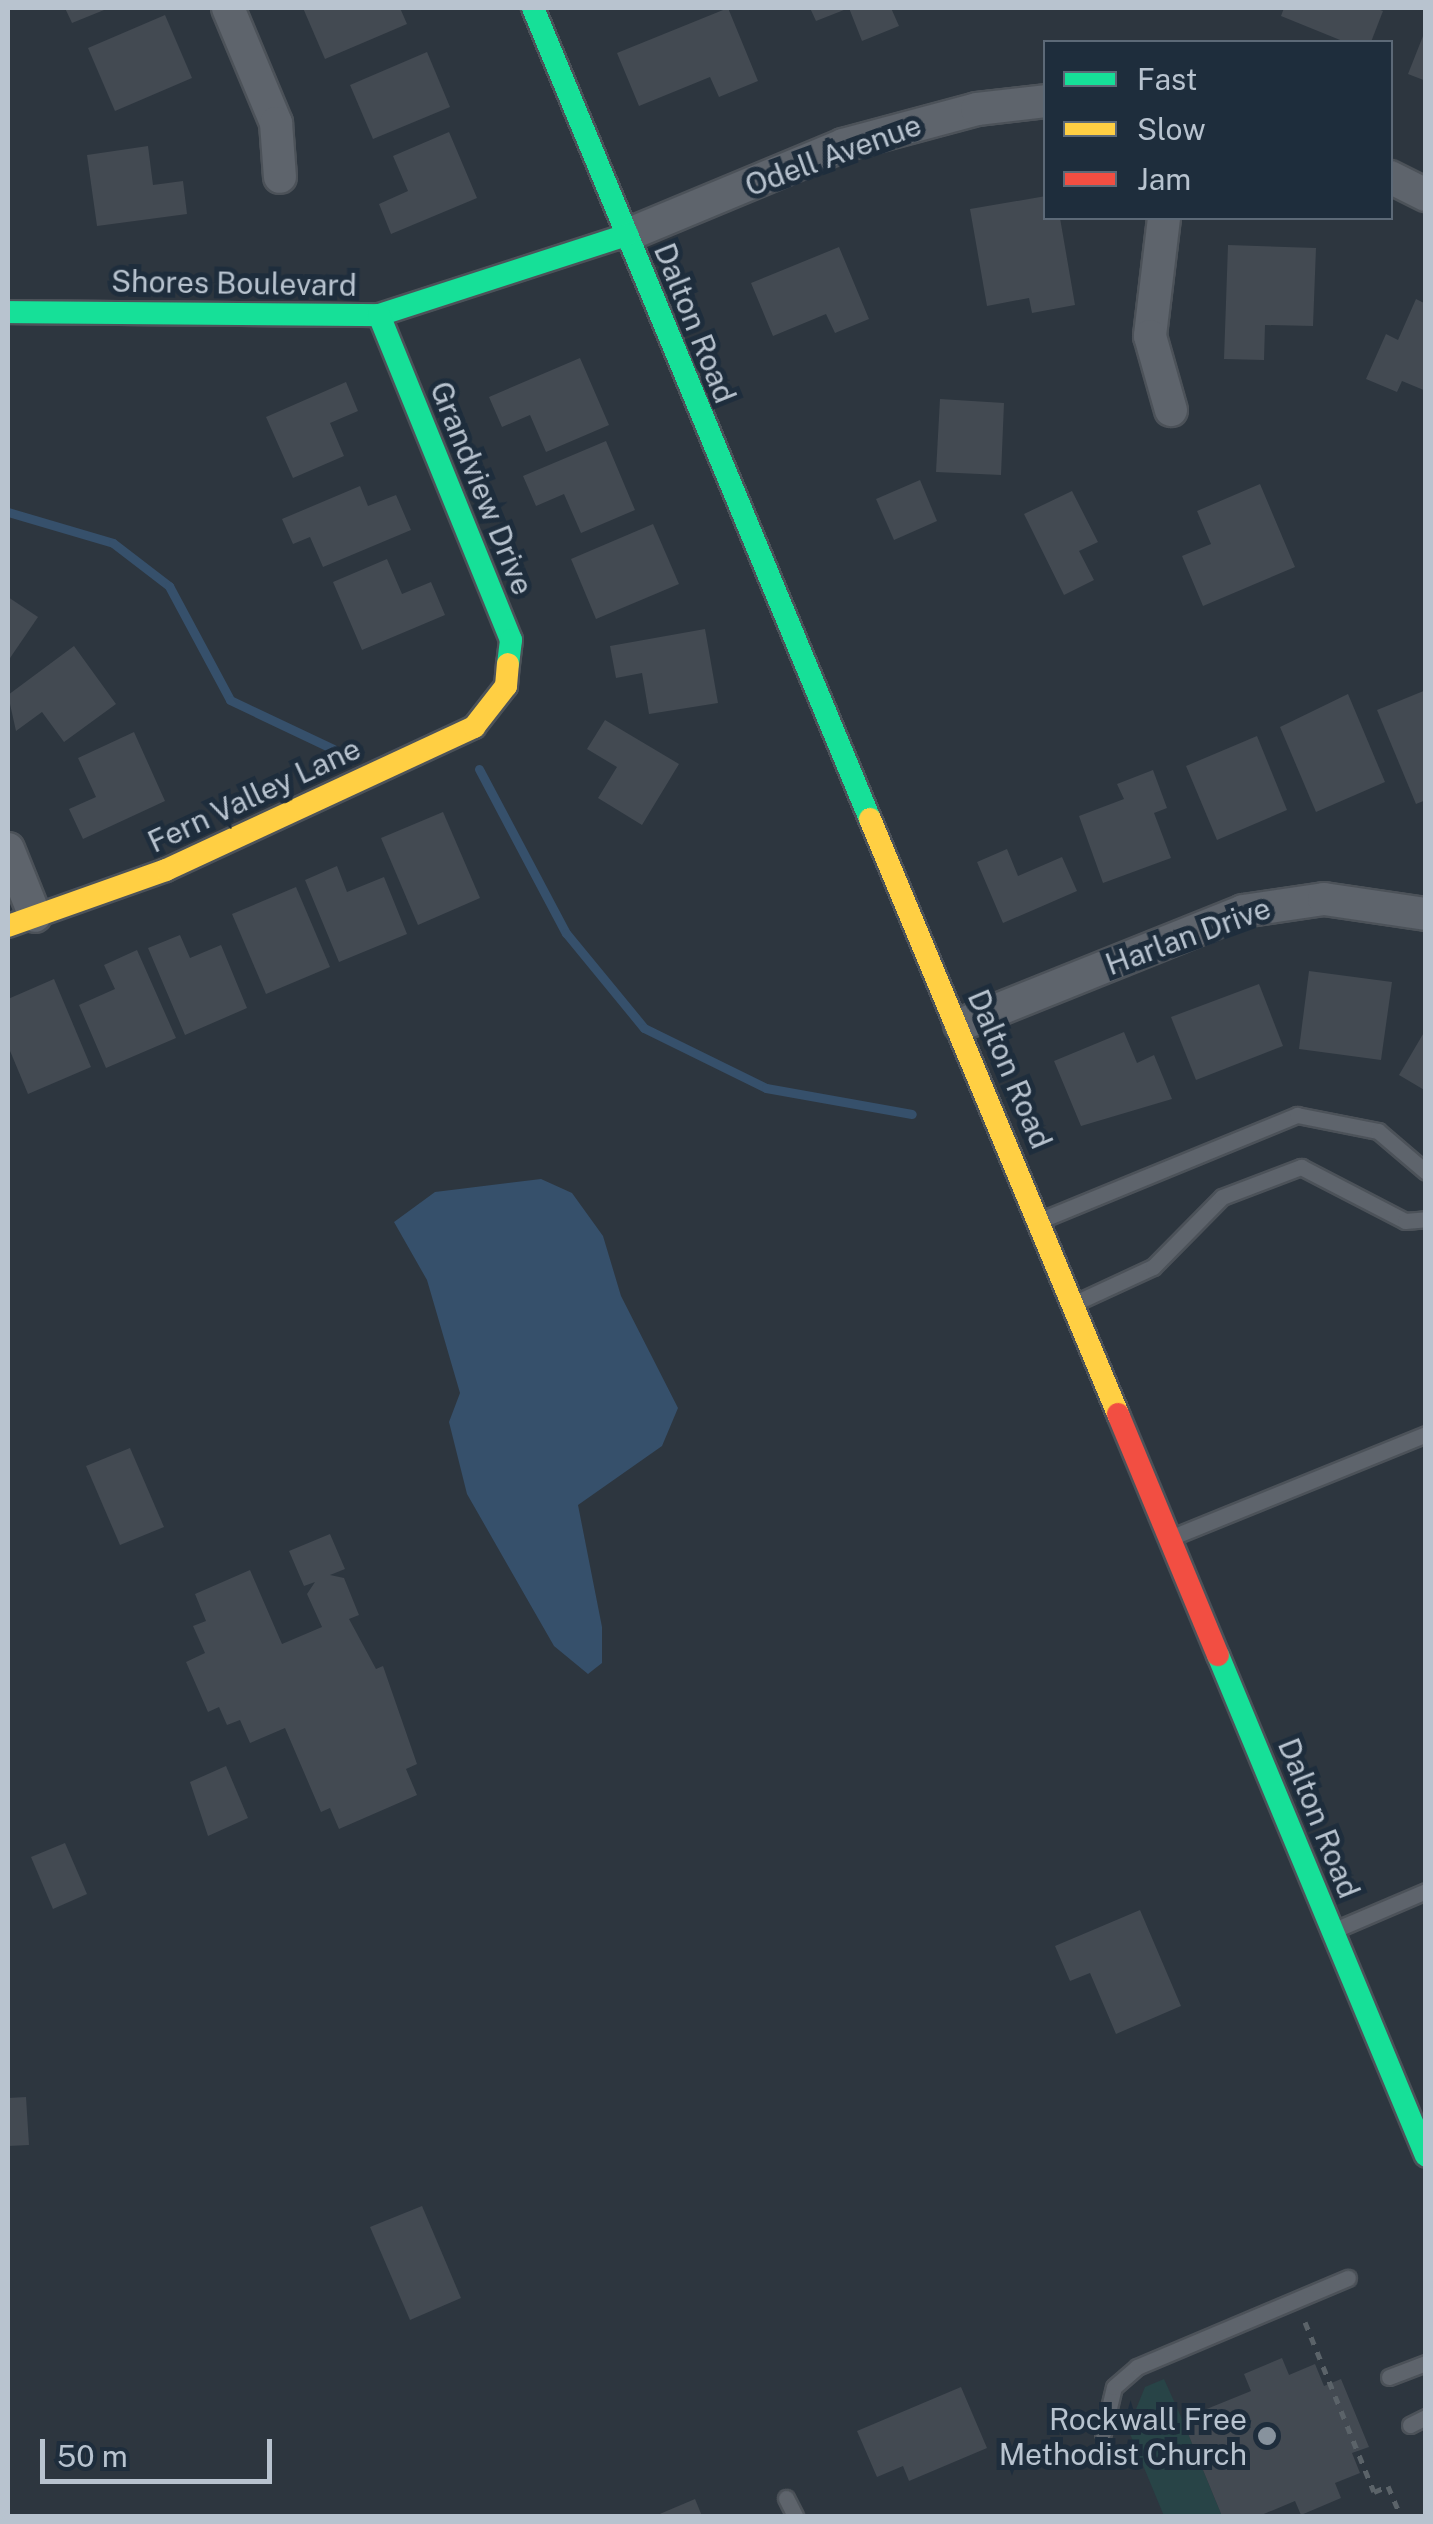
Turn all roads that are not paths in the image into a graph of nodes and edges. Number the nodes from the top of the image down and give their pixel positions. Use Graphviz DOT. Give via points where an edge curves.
graph roads {
  1 [pos="228,8"];
  2 [pos="533,8"];
  3 [pos="1043,101"];
  4 [pos="280,177"];
  5 [pos="1393,179"];
  6 [pos="1426,195"];
  7 [pos="1164,220"];
  8 [pos="627,235"];
  9 [pos="8,312"];
  10 [pos="379,315"];
  11 [pos="1171,410"];
  12 [pos="506,686"];
  13 [pos="8,850"];
  14 [pos="1426,914"];
  15 [pos="21,921"];
  16 [pos="960,1025"];
  17 [pos="1426,1172"];
  18 [pos="1040,1220"];
  19 [pos="1426,1220"];
  20 [pos="1074,1302"];
  21 [pos="1426,1434"];
  22 [pos="1172,1538"];
  23 [pos="1426,1891"];
  24 [pos="1333,1931"];
  25 [pos="1426,2156"];
  26 [pos="1348,2278"];
  27 [pos="1426,2363"];
  28 [pos="1390,2377"];
  29 [pos="1426,2417"];
  30 [pos="1410,2425"];
  31 [pos="1104,2433"];
  32 [pos="786,2498"];
  33 [pos="795,2516"];
  1 -- 4 [label="street" via="276,123"];
  2 -- 8 [label="street, Dalton Road"];
  3 -- 8 [label="street, Odell Avenue" via="977,108 842,146"];
  5 -- 6 [label="street"];
  7 -- 11 [label="street" via="1150,336"];
  8 -- 10 [label="street, Shores Boulevard"];
  8 -- 16 [label="street, Dalton Road"];
  9 -- 10 [label="street, Shores Boulevard"];
  10 -- 12 [label="street, Grandview Drive" via="511,640"];
  12 -- 15 [label="street, Fern Valley Lane" via="474,727 166,870"];
  13 -- 15 [label="street"];
  14 -- 16 [label="street, Harlan Drive" via="1324,899 1243,911"];
  16 -- 18 [label="street, Dalton Road"];
  17 -- 18 [label="lane" via="1378,1130 1297,1115"];
  18 -- 20 [label="street, Dalton Road"];
  19 -- 20 [label="lane" via="1405,1221 1301,1167 1222,1197 1153,1268"];
  20 -- 22 [label="street, Dalton Road"];
  21 -- 22 [label="lane"];
  22 -- 24 [label="street, Dalton Road"];
  23 -- 24 [label="lane"];
  24 -- 25 [label="street, Dalton Road"];
  26 -- 31 [label="lane" via="1136,2368 1114,2387"];
  27 -- 28 [label="lane"];
  29 -- 30 [label="lane"];
  32 -- 33 [label="lane"];
}
